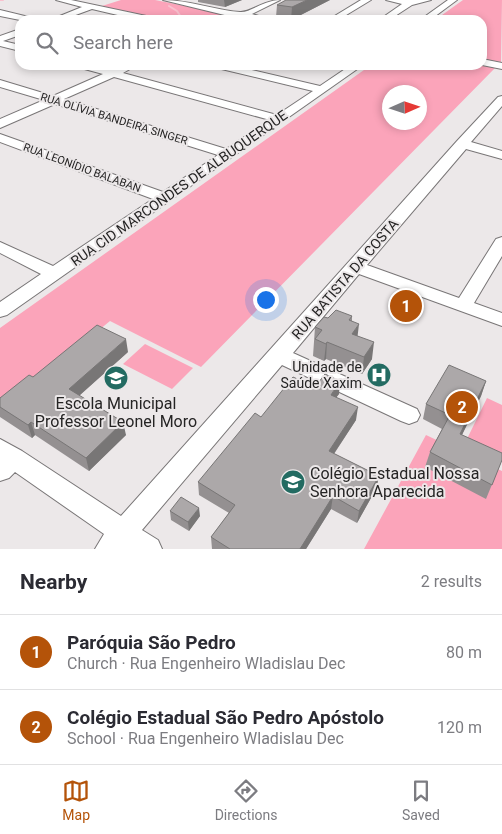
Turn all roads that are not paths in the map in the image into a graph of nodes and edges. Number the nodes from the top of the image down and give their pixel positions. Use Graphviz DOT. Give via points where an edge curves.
graph roads {
  1 [pos="60,0"];
  2 [pos="167,0"];
  3 [pos="257,0"];
  4 [pos="276,0"];
  5 [pos="366,0"];
  6 [pos="390,0"];
  7 [pos="424,1"];
  8 [pos="106,2"];
  9 [pos="410,3"];
  10 [pos="448,3"];
  11 [pos="92,7"];
  12 [pos="243,11"];
  13 [pos="0,13"];
  14 [pos="69,15"];
  15 [pos="128,15"];
  16 [pos="238,15"];
  17 [pos="254,15"];
  18 [pos="338,15"];
  19 [pos="391,15"];
  20 [pos="431,15"];
  21 [pos="15,16"];
  22 [pos="15,34"];
  23 [pos="0,39"];
  24 [pos="0,43"];
  25 [pos="15,47"];
  26 [pos="487,63"];
  27 [pos="502,66"];
  28 [pos="99,70"];
  29 [pos="121,70"];
  30 [pos="238,70"];
  31 [pos="350,70"];
  32 [pos="113,74"];
  33 [pos="0,83"];
  34 [pos="322,90"];
  35 [pos="502,98"];
  36 [pos="54,100"];
  37 [pos="279,119"];
  38 [pos="0,124"];
  39 [pos="0,138"];
  40 [pos="462,144"];
  41 [pos="228,154"];
  42 [pos="502,155"];
  43 [pos="165,198"];
  44 [pos="502,242"];
  45 [pos="0,248"];
  46 [pos="355,267"];
  47 [pos="55,274"];
  48 [pos="463,306"];
  49 [pos="0,311"];
  50 [pos="502,320"];
  51 [pos="279,354"];
  52 [pos="410,415"];
  53 [pos="5,459"];
  54 [pos="116,541"];
  55 [pos="148,549"];
  1 -- 11 [label="street"];
  2 -- 12 [label="street"];
  3 -- 12 [label="street"];
  4 -- 12 [label="street"];
  5 -- 18 [label="street"];
  6 -- 9 [label="street"];
  7 -- 9 [label="street"];
  7 -- 10 [label="street"];
  8 -- 11 [label="street"];
  9 -- 19 [label="street"];
  10 -- 20 [label="street"];
  11 -- 14 [label="street"];
  11 -- 15 [label="street"];
  12 -- 16 [label="street"];
  12 -- 17 [label="street"];
  13 -- 21 [label="street"];
  22 -- 23 [label="street"];
  24 -- 25 [label="street"];
  26 -- 27 [label="street"];
  28 -- 32 [label="street"];
  29 -- 32 [label="street"];
  30 -- 34 [label="street"];
  31 -- 34 [label="street, RUA CID MARCONDES DE ALBUQUERQUE"];
  32 -- 36 [label="street"];
  32 -- 37 [label="street"];
  33 -- 36 [label="street, RUA OLÍVIA BANDEIRA SINGER"];
  34 -- 37 [label="street, RUA CID MARCONDES DE ALBUQUERQUE"];
  35 -- 40 [label="street, RUA BATISTA DA COSTA"];
  36 -- 38 [label="street"];
  36 -- 41 [label="street, RUA OLÍVIA BANDEIRA SINGER"];
  37 -- 41 [label="street, RUA CID MARCONDES DE ALBUQUERQUE"];
  39 -- 43 [label="street, RUA LEONÍDIO BALABAN"];
  40 -- 42 [label="street"];
  40 -- 46 [label="street, RUA BATISTA DA COSTA"];
  41 -- 43 [label="street, RUA CID MARCONDES DE ALBUQUERQUE"];
  43 -- 47 [label="street, RUA CID MARCONDES DE ALBUQUERQUE"];
  44 -- 48 [label="street"];
  45 -- 47 [label="street"];
  46 -- 48 [label="street"];
  46 -- 51 [label="street, RUA BATISTA DA COSTA"];
  47 -- 49 [label="street, RUA CID MARCONDES DE ALBUQUERQUE"];
  48 -- 50 [label="street"];
  51 -- 52 [label="street"];
  51 -- 54 [label="street, RUA BATISTA DA COSTA"];
  53 -- 54 [label="street"];
  54 -- 55 [label="street"];
}
